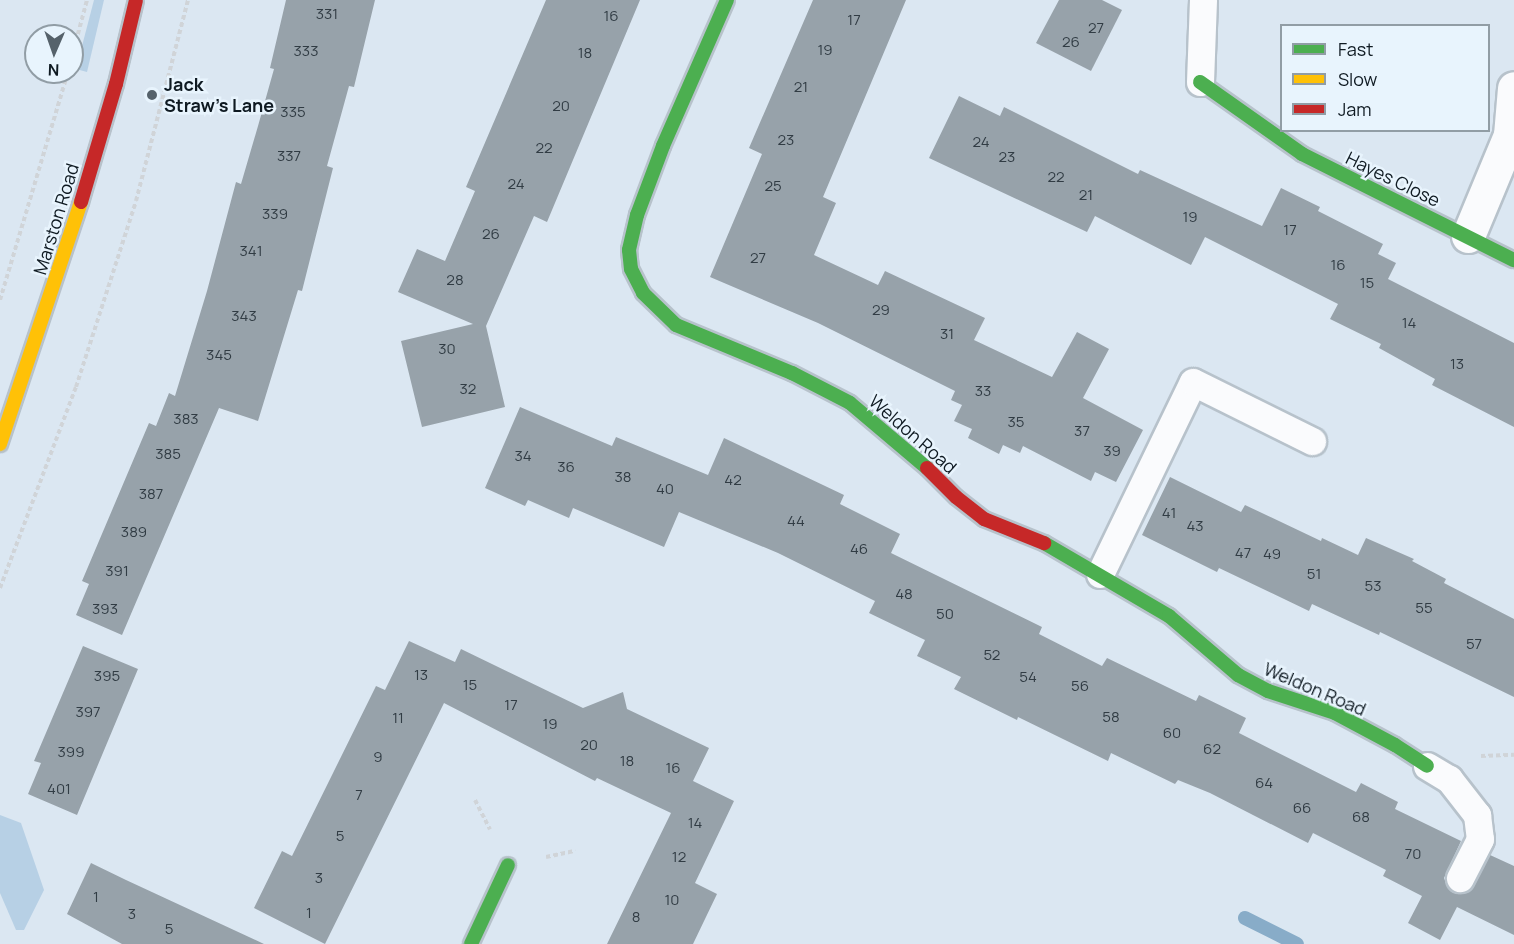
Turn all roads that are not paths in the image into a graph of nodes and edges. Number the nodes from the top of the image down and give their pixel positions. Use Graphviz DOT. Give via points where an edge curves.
graph roads {
  1 [pos="136,0"];
  2 [pos="727,0"];
  3 [pos="1203,0"];
  4 [pos="1200,82"];
  5 [pos="1514,88"];
  6 [pos="1468,236"];
  7 [pos="1514,260"];
  8 [pos="1312,441"];
  9 [pos="0,444"];
  10 [pos="1100,574"];
  11 [pos="1427,766"];
  12 [pos="508,865"];
  13 [pos="1460,878"];
  14 [pos="471,944"];
  1 -- 9 [label="street, Marston Road" via="78,212"];
  2 -- 10 [label="street, Weldon Road" via="637,215 629,250 631,268 643,293 676,325 792,373 850,403 984,519 1055,547"];
  3 -- 4 [label="lane"];
  4 -- 6 [label="street, Hayes Close" via="1302,154"];
  5 -- 6 [label="street" via="1510,135"];
  6 -- 7 [label="street, Hayes Close"];
  8 -- 10 [label="lane" via="1193,382"];
  10 -- 11 [label="street, Weldon Road" via="1169,616 1239,675 1268,691 1335,713"];
  11 -- 13 [label="lane" via="1449,779 1477,815 1480,839"];
  12 -- 14 [label="street"];
}
